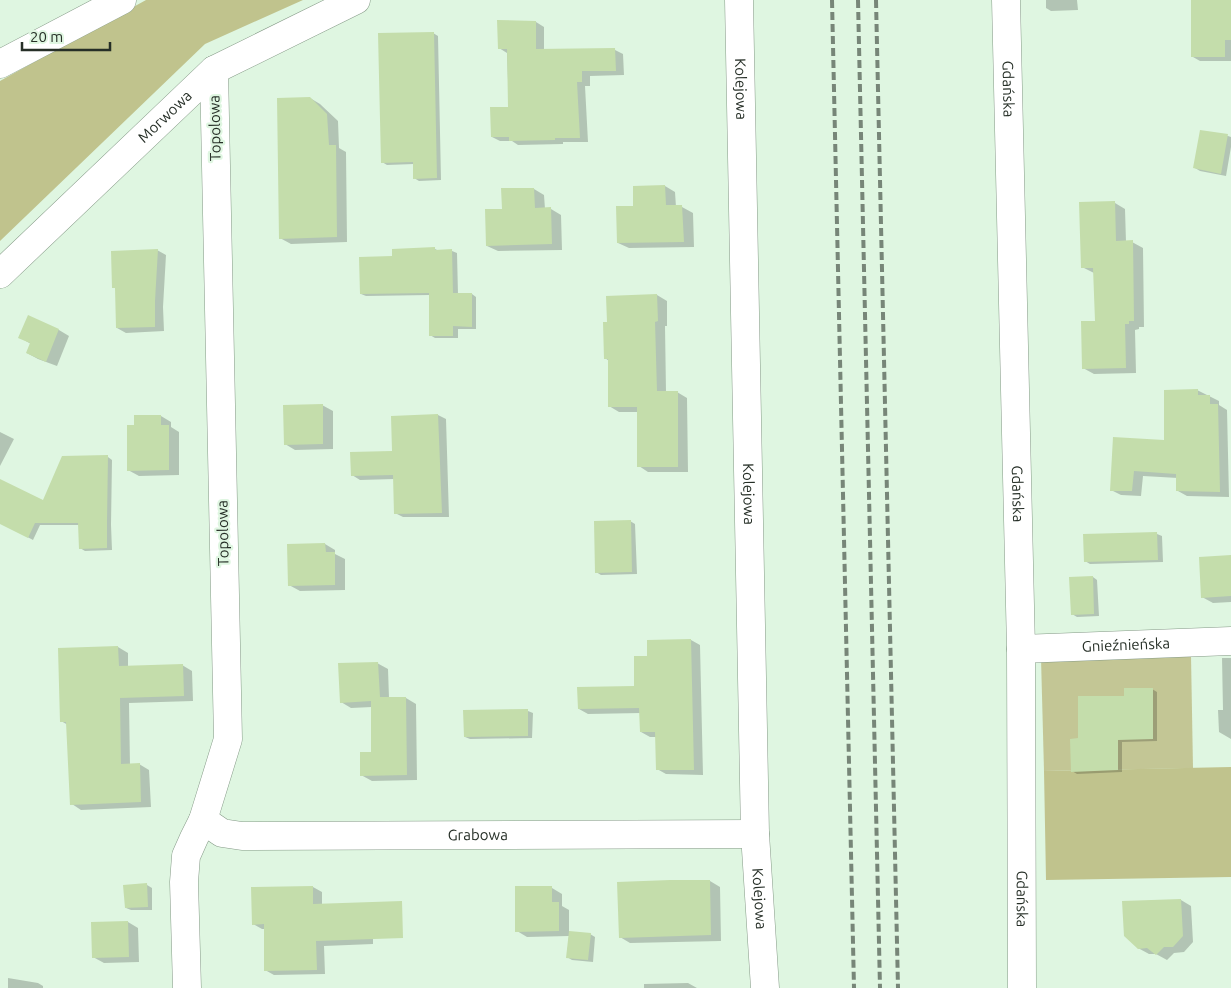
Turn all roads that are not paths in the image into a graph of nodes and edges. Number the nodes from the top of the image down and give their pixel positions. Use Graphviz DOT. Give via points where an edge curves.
graph roads {
  1 [pos="122,0"];
  2 [pos="356,0"];
  3 [pos="740,0"];
  4 [pos="1006,0"];
  5 [pos="0,64"];
  6 [pos="214,70"];
  7 [pos="0,274"];
  8 [pos="1231,641"];
  9 [pos="1020,649"];
  10 [pos="203,820"];
  11 [pos="755,834"];
  12 [pos="187,988"];
  13 [pos="765,988"];
  14 [pos="1022,988"];
  1 -- 5 [label="street"];
  2 -- 6 [label="street, Morwowa"];
  3 -- 11 [label="street, Kolejowa"];
  4 -- 9 [label="street, Gdańska"];
  6 -- 7 [label="street, Morwowa"];
  6 -- 10 [label="street, Topolowa" via="228,739"];
  8 -- 9 [label="street, Gnieźnieńska"];
  9 -- 14 [label="street, Gdańska"];
  10 -- 11 [label="street, Grabowa" via="222,833 242,836"];
  10 -- 12 [label="street, Topolowa" via="186,856 185,866"];
  11 -- 13 [label="street, Kolejowa"];
}
